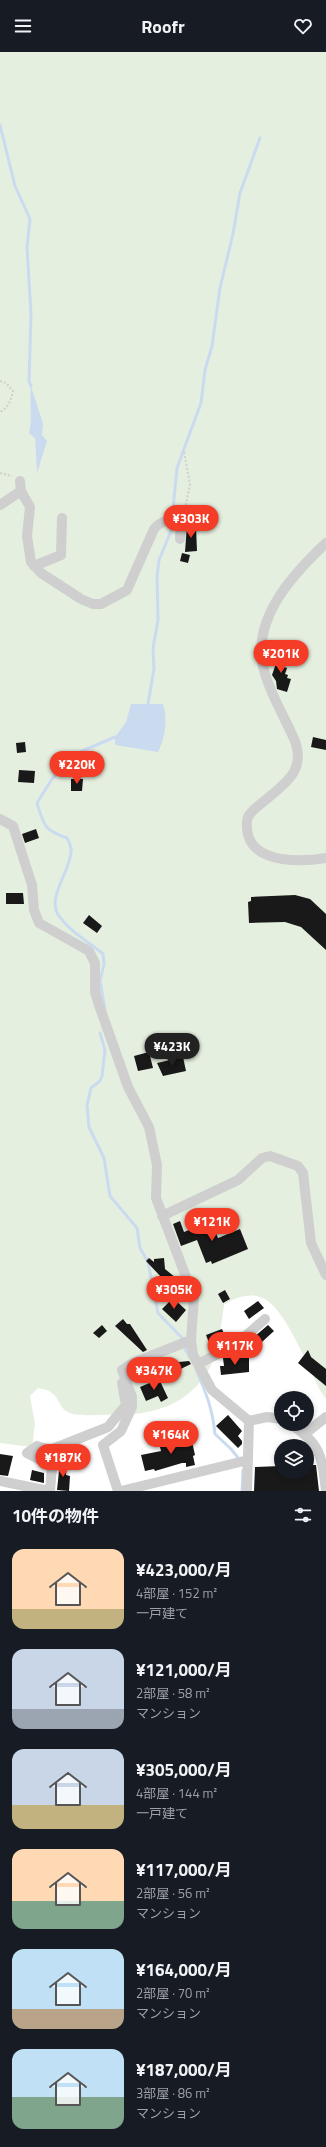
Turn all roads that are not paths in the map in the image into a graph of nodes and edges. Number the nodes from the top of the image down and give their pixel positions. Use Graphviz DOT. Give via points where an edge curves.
graph roads {
  1 [pos="0,506"];
  2 [pos="62,518"];
  3 [pos="180,540"];
  4 [pos="326,543"];
  5 [pos="34,566"];
  6 [pos="0,819"];
  7 [pos="326,858"];
  8 [pos="162,1216"];
  9 [pos="326,1275"];
  10 [pos="265,1319"];
  11 [pos="191,1340"];
  12 [pos="198,1364"];
  13 [pos="122,1370"];
  14 [pos="326,1416"];
  15 [pos="274,1418"];
  16 [pos="249,1421"];
  17 [pos="302,1431"];
  18 [pos="306,1433"];
  19 [pos="248,1460"];
  20 [pos="0,1481"];
  21 [pos="50,1491"];
  22 [pos="118,1491"];
  23 [pos="121,1491"];
  24 [pos="247,1491"];
  25 [pos="326,1491"];
  1 -- 5 [label="street" via="20,486 30,507 27,547"];
  2 -- 5 [label="street" via="61,555"];
  3 -- 5 [label="street" via="181,522 166,520 159,524 154,529 127,590 101,604 81,599"];
  4 -- 7 [label="street" via="290,580 274,604 264,628 264,672 295,741 298,759 288,782 248,817 247,831 252,844 267,854 293,861"];
  6 -- 8 [label="street" via="13,826 32,885 34,910 39,923 89,951 95,963 95,992 99,1005 128,1087 149,1127 157,1165 156,1198"];
  8 -- 9 [label="street" via="238,1180 262,1158 270,1156 298,1166 303,1173 311,1243"];
  8 -- 11 [label="street" via="194,1298"];
  10 -- 12 [label="street" via="235,1345"];
  11 -- 12 [label="street"];
  11 -- 13 [label="street" via="133,1363"];
  12 -- 16 [label="street" via="212,1390"];
  13 -- 21 [label="street" via="118,1372 126,1405 108,1427 50,1450 37,1446 27,1453 52,1466"];
  13 -- 22 [label="street" via="132,1397 132,1407 121,1431 103,1445"];
  14 -- 18 [label="street"];
  15 -- 16 [label="street"];
  16 -- 19 [label="street"];
  17 -- 18 [label="street"];
  18 -- 25 [label="street" via="323,1463"];
  19 -- 23 [label="street"];
  19 -- 24 [label="street"];
  20 -- 21 [label="street"];
}
